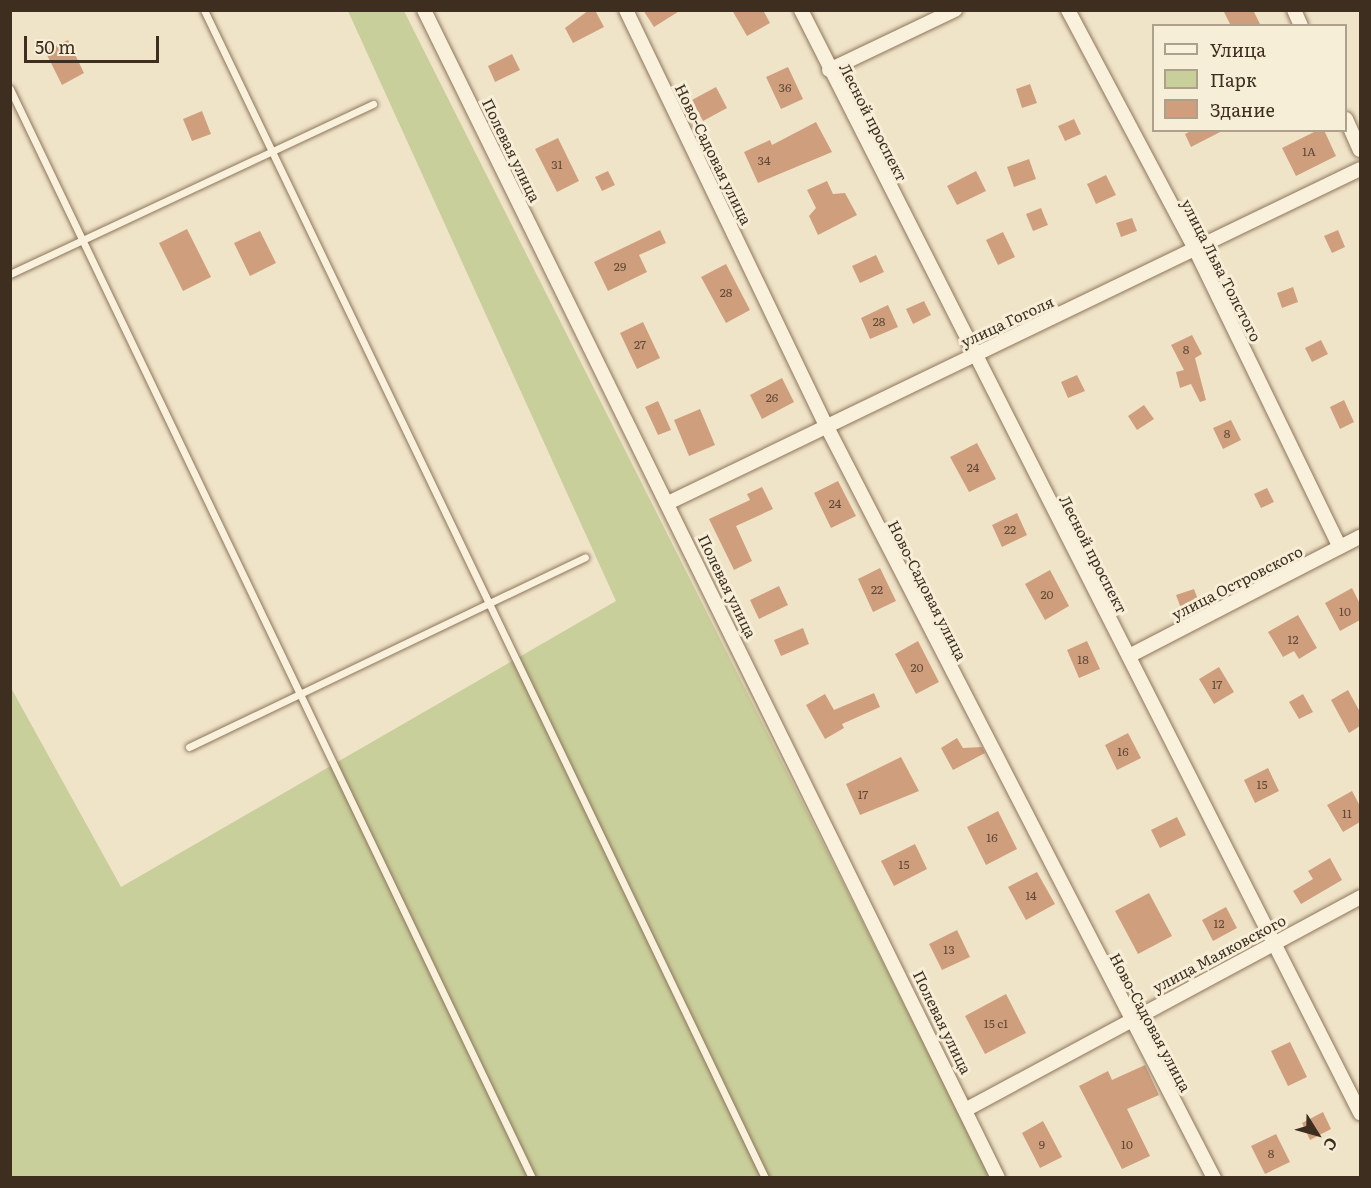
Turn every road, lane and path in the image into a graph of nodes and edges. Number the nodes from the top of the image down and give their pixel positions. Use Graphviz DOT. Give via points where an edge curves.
graph roads {
  1 [pos="204,10"];
  2 [pos="424,10"];
  3 [pos="626,10"];
  4 [pos="801,10"];
  5 [pos="955,10"];
  6 [pos="1068,10"];
  7 [pos="1294,10"];
  8 [pos="1300,24"];
  9 [pos="829,70"];
  10 [pos="10,89"];
  11 [pos="374,104"];
  12 [pos="1347,121"];
  13 [pos="1360,150"];
  14 [pos="273,151"];
  15 [pos="1360,168"];
  16 [pos="83,240"];
  17 [pos="1196,251"];
  18 [pos="10,274"];
  19 [pos="973,355"];
  20 [pos="828,429"];
  21 [pos="669,503"];
  22 [pos="1360,537"];
  23 [pos="1340,547"];
  24 [pos="585,557"];
  25 [pos="488,603"];
  26 [pos="1129,656"];
  27 [pos="301,693"];
  28 [pos="189,747"];
  29 [pos="1360,897"];
  30 [pos="1273,943"];
  31 [pos="1130,1018"];
  32 [pos="968,1109"];
  33 [pos="1360,1113"];
  34 [pos="531,1178"];
  35 [pos="765,1178"];
  36 [pos="998,1178"];
  37 [pos="1214,1178"];
  1 -- 14 [label="lane"];
  2 -- 21 [label="street, Полевая улица"];
  3 -- 20 [label="street, Ново-Садовая улица"];
  4 -- 9 [label="street, Лесной проспект"];
  5 -- 9 [label="street"];
  6 -- 17 [label="street, улица Льва Толстого"];
  7 -- 8 [label="street"];
  9 -- 19 [label="street, Лесной проспект"];
  10 -- 16 [label="lane"];
  11 -- 14 [label="lane"];
  12 -- 13 [label="street"];
  14 -- 16 [label="lane"];
  14 -- 25 [label="lane"];
  15 -- 17 [label="street, улица Гоголя"];
  16 -- 18 [label="lane"];
  16 -- 27 [label="lane"];
  17 -- 19 [label="street, улица Гоголя"];
  17 -- 23 [label="street, улица Льва Толстого"];
  19 -- 20 [label="street, улица Гоголя"];
  19 -- 26 [label="street, Лесной проспект"];
  20 -- 21 [label="street, улица Гоголя"];
  20 -- 31 [label="street, Ново-Садовая улица"];
  21 -- 32 [label="street, Полевая улица"];
  22 -- 23 [label="street, улица Островского"];
  23 -- 26 [label="street, улица Островского"];
  24 -- 25 [label="lane"];
  25 -- 27 [label="lane"];
  25 -- 35 [label="lane"];
  26 -- 30 [label="street, Лесной проспект"];
  27 -- 28 [label="lane"];
  27 -- 34 [label="lane"];
  29 -- 30 [label="street, улица Маяковского"];
  30 -- 31 [label="street, улица Маяковского"];
  30 -- 33 [label="street, Лесной проспект"];
  31 -- 32 [label="street, улица Маяковского"];
  31 -- 37 [label="street, Ново-Садовая улица"];
  32 -- 36 [label="street, Полевая улица"];
}
